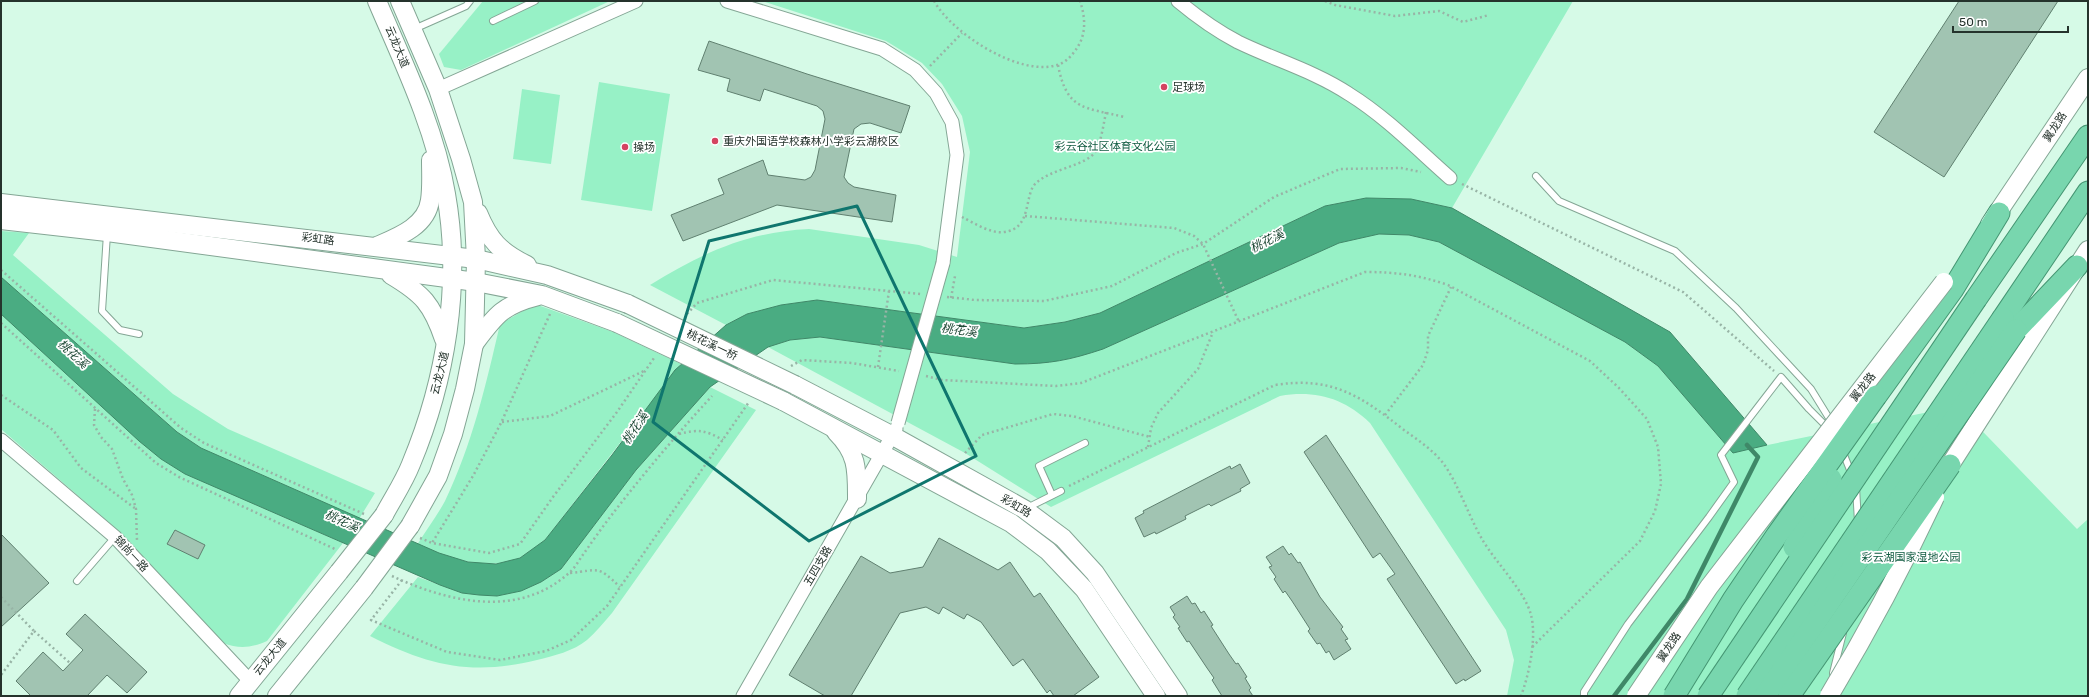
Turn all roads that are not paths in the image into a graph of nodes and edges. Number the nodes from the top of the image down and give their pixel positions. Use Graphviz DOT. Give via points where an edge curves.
graph roads {
  1 [pos="377,1"];
  2 [pos="400,1"];
  3 [pos="470,1"];
  4 [pos="535,1"];
  5 [pos="636,1"];
  6 [pos="727,1"];
  7 [pos="1178,1"];
  8 [pos="493,21"];
  9 [pos="413,30"];
  10 [pos="2088,78"];
  11 [pos="438,89"];
  12 [pos="431,135"];
  13 [pos="2088,136"];
  14 [pos="1536,176"];
  15 [pos="1450,178"];
  16 [pos="2088,192"];
  17 [pos="473,202"];
  18 [pos="1,203"];
  19 [pos="1999,213"];
  20 [pos="1,220"];
  21 [pos="107,232"];
  22 [pos="376,246"];
  23 [pos="452,256"];
  24 [pos="476,258"];
  25 [pos="2083,258"];
  26 [pos="386,271"];
  27 [pos="547,275"];
  28 [pos="451,279"];
  29 [pos="476,282"];
  30 [pos="1948,286"];
  31 [pos="542,295"];
  32 [pos="628,304"];
  33 [pos="617,323"];
  34 [pos="2009,324"];
  35 [pos="138,334"];
  36 [pos="474,344"];
  37 [pos="447,345"];
  38 [pos="795,385"];
  39 [pos="1876,396"];
  40 [pos="783,401"];
  41 [pos="830,426"];
  42 [pos="896,429"];
  43 [pos="1837,437"];
  44 [pos="1,440"];
  45 [pos="1085,443"];
  46 [pos="883,453"];
  47 [pos="1950,465"];
  48 [pos="1061,490"];
  49 [pos="1052,495"];
  50 [pos="857,500"];
  51 [pos="1024,509"];
  52 [pos="115,537"];
  53 [pos="1856,576"];
  54 [pos="77,581"];
  55 [pos="1853,591"];
  56 [pos="1733,656"];
  57 [pos="250,682"];
  58 [pos="238,696"];
  59 [pos="277,696"];
  60 [pos="743,696"];
  61 [pos="1156,696"];
  62 [pos="1178,696"];
  63 [pos="1584,696"];
  64 [pos="1636,696"];
  65 [pos="1674,696"];
  66 [pos="1708,696"];
  67 [pos="1748,696"];
  68 [pos="1765,696"];
  69 [pos="1789,696"];
  70 [pos="1830,696"];
  71 [pos="1836,696"];
  1 -- 12 [label="main road, 云龙大道"];
  2 -- 9 [label="main road, 云龙大道"];
  3 -- 9 [label="lane" via="466,6"];
  4 -- 8 [label="lane"];
  5 -- 11 [label="street"];
  6 -- 42 [label="street, 五四支路, bridge" via="882,49 915,70 936,93 952,122 957,155 944,263"];
  7 -- 15 [label="street" via="1192,13 1238,42 1306,70 1349,94 1386,121"];
  9 -- 11 [label="main road, 云龙大道"];
  10 -- 19 [label="main road, 翼龙路"];
  11 -- 17 [label="main road, 云龙大道"];
  12 -- 22 [label="main road" via="430,201 422,219 406,234"];
  12 -- 23 [label="main road, 云龙大道" via="446,194"];
  13 -- 56 [label="highway, bridge"];
  14 -- 43 [label="lane" via="1560,200 1675,251 1736,308 1811,389 1830,418"];
  16 -- 34 [label="highway"];
  17 -- 24 [label="main road, 云龙大道"];
  17 -- 27 [label="main road" via="486,231 497,246 513,258"];
  18 -- 22 [label="main road, 彩虹路"];
  19 -- 30 [label="highway"];
  20 -- 21 [label="main road, 彩虹路"];
  21 -- 26 [label="main road, 彩虹路"];
  21 -- 35 [label="lane" via="102,311 120,330"];
  22 -- 23 [label="main road, 彩虹路"];
  23 -- 24 [label="main road, 彩虹路"];
  23 -- 28 [label="main road, 云龙大道"];
  24 -- 27 [label="main road, 彩虹路"];
  24 -- 29 [label="main road, 云龙大道"];
  25 -- 34 [label="highway"];
  25 -- 47 [label="main road"];
  26 -- 28 [label="main road, 彩虹路"];
  26 -- 37 [label="main road" via="412,287 427,302"];
  27 -- 32 [label="main road, 彩虹路"];
  28 -- 29 [label="main road, 彩虹路"];
  28 -- 37 [label="main road, 云龙大道"];
  29 -- 31 [label="main road, 彩虹路"];
  29 -- 36 [label="main road, 云龙大道"];
  30 -- 39 [label="highway"];
  30 -- 64 [label="main road, 翼龙路, bridge" via="1708,587"];
  31 -- 33 [label="main road, 彩虹路"];
  31 -- 36 [label="main road" via="520,300 504,308"];
  32 -- 38 [label="main road, 桃花溪一桥, bridge"];
  33 -- 40 [label="main road, 桃花溪一桥, bridge"];
  34 -- 67 [label="highway, bridge"];
  34 -- 68 [label="highway, bridge"];
  36 -- 59 [label="main road, 云龙大道, bridge" via="453,434 414,532 364,588"];
  37 -- 57 [label="main road, 云龙大道, bridge" via="438,386 411,466 339,572"];
  38 -- 42 [label="main road, 彩虹路"];
  39 -- 56 [label="highway, bridge"];
  39 -- 65 [label="highway, bridge" via="1773,541"];
  40 -- 41 [label="main road, 彩虹路"];
  41 -- 46 [label="main road, 彩虹路"];
  41 -- 50 [label="main road" via="846,442 853,455 857,468"];
  42 -- 46 [label="street, 五四支路"];
  42 -- 51 [label="main road, 彩虹路"];
  43 -- 53 [label="lane" via="1856,482 1860,561"];
  43 -- 63 [label="lane" via="1781,377 1721,455 1734,482 1628,624 1584,692"];
  44 -- 52 [label="street, 锦尚一路"];
  45 -- 49 [label="lane" via="1039,466"];
  46 -- 50 [label="street, 五四支路"];
  46 -- 61 [label="main road, 彩虹路" via="1012,523 1048,551 1084,589"];
  47 -- 69 [label="highway, bridge"];
  47 -- 70 [label="main road, bridge" via="1901,570"];
  48 -- 49 [label="lane"];
  49 -- 51 [label="lane"];
  50 -- 60 [label="street, 五四支路"];
  51 -- 62 [label="main road, 彩虹路" via="1063,538 1095,573"];
  52 -- 54 [label="lane"];
  52 -- 57 [label="street, 锦尚一路"];
  55 -- 71 [label="lane" via="1833,673"];
  56 -- 66 [label="highway, bridge"];
  57 -- 58 [label="main road, 云龙大道"];
}
